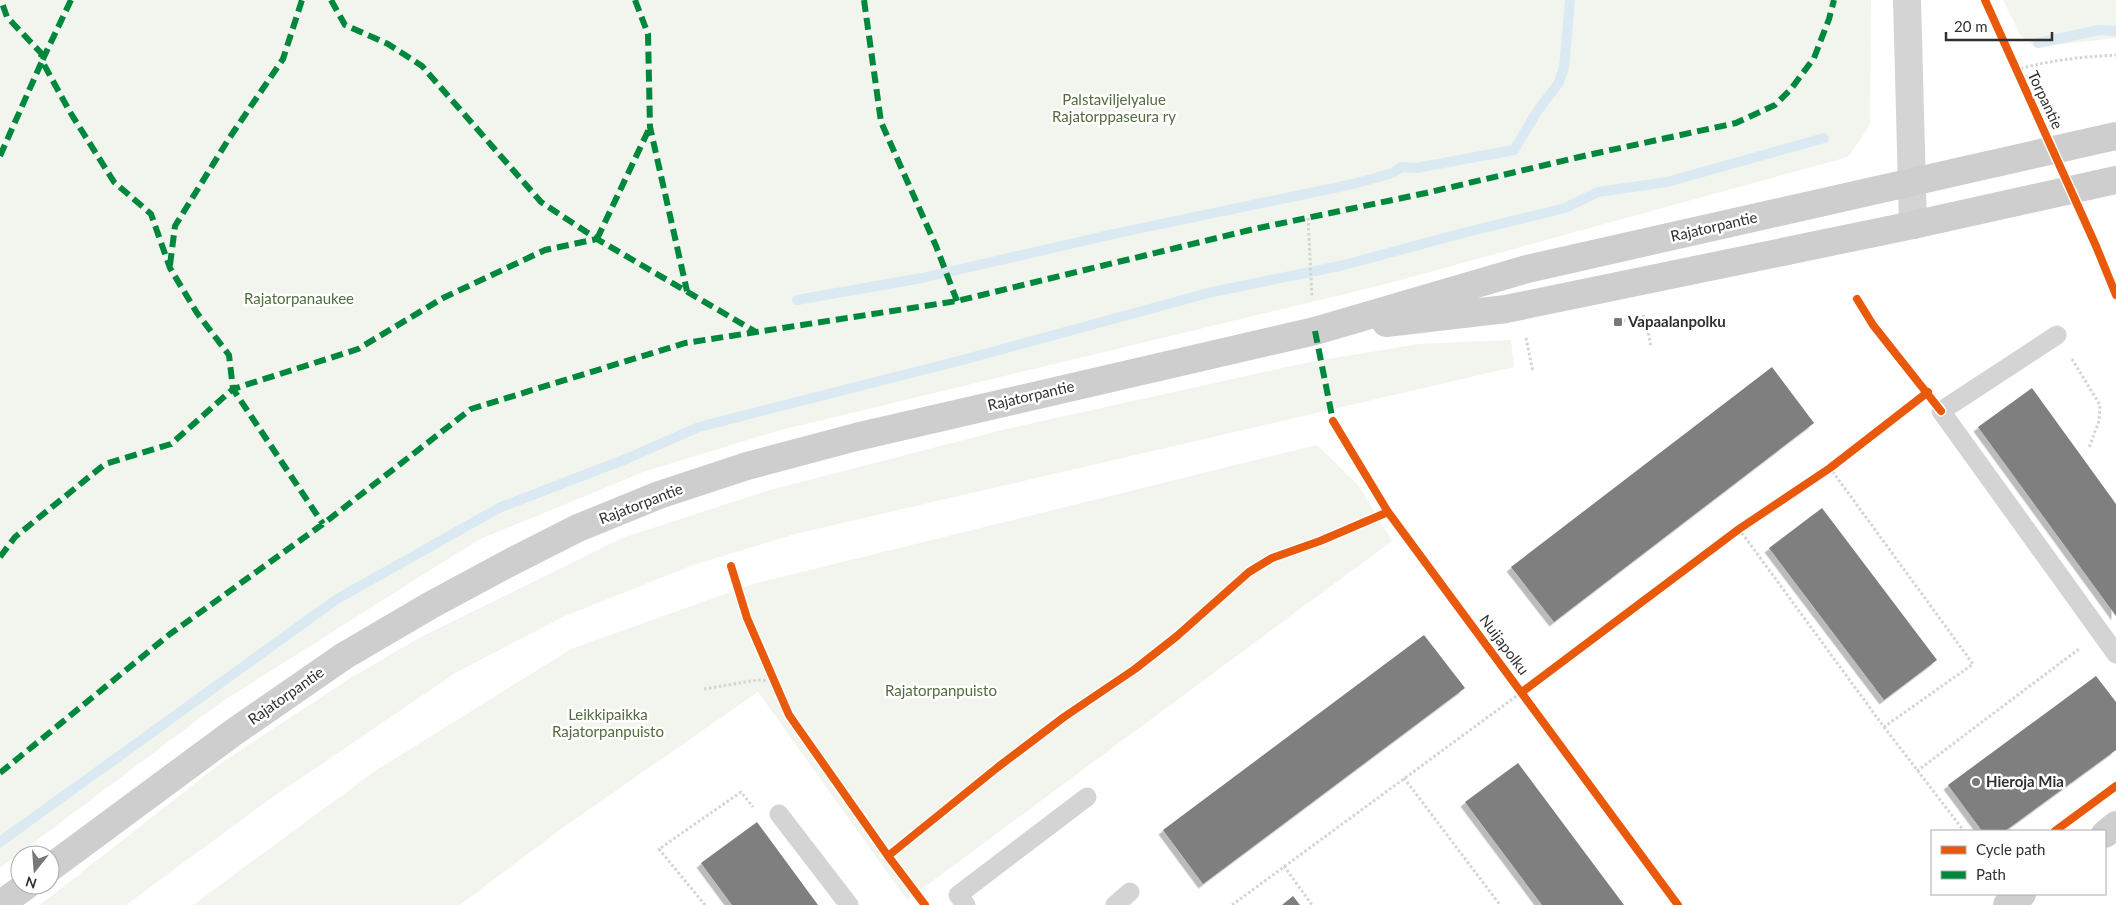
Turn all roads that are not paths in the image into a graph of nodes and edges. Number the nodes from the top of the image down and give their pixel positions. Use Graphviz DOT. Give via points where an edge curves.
graph roads {
  1 [pos="1907,0"];
  2 [pos="2116,136"];
  3 [pos="2116,180"];
  4 [pos="1910,182"];
  5 [pos="1913,225"];
  6 [pos="1315,331"];
  7 [pos="2058,335"];
  8 [pos="2116,654"];
  9 [pos="1087,797"];
  10 [pos="780,814"];
  11 [pos="60,861"];
  12 [pos="1130,892"];
  13 [pos="14,895"];
  14 [pos="2021,895"];
  15 [pos="0,905"];
  16 [pos="849,905"];
  17 [pos="966,905"];
  18 [pos="1115,905"];
  19 [pos="2007,905"];
  1 -- 4 [label="street"];
  2 -- 4 [label="main road, Rajatorpantie"];
  3 -- 5 [label="main road, Rajatorpantie"];
  4 -- 5 [label="street"];
  4 -- 6 [label="main road, Rajatorpantie" via="1526,269"];
  5 -- 6 [label="main road, Rajatorpantie" via="1506,309"];
  6 -- 11 [label="main road, Rajatorpantie" via="846,439 747,466 659,495 578,528 439,601 344,656 234,732"];
  7 -- 8 [label="lane" via="1941,411"];
  9 -- 17 [label="lane" via="958,895"];
  10 -- 16 [label="lane"];
  12 -- 18 [label="lane"];
  13 -- 15 [label="main road"];
  14 -- 19 [label="main road"];
}
